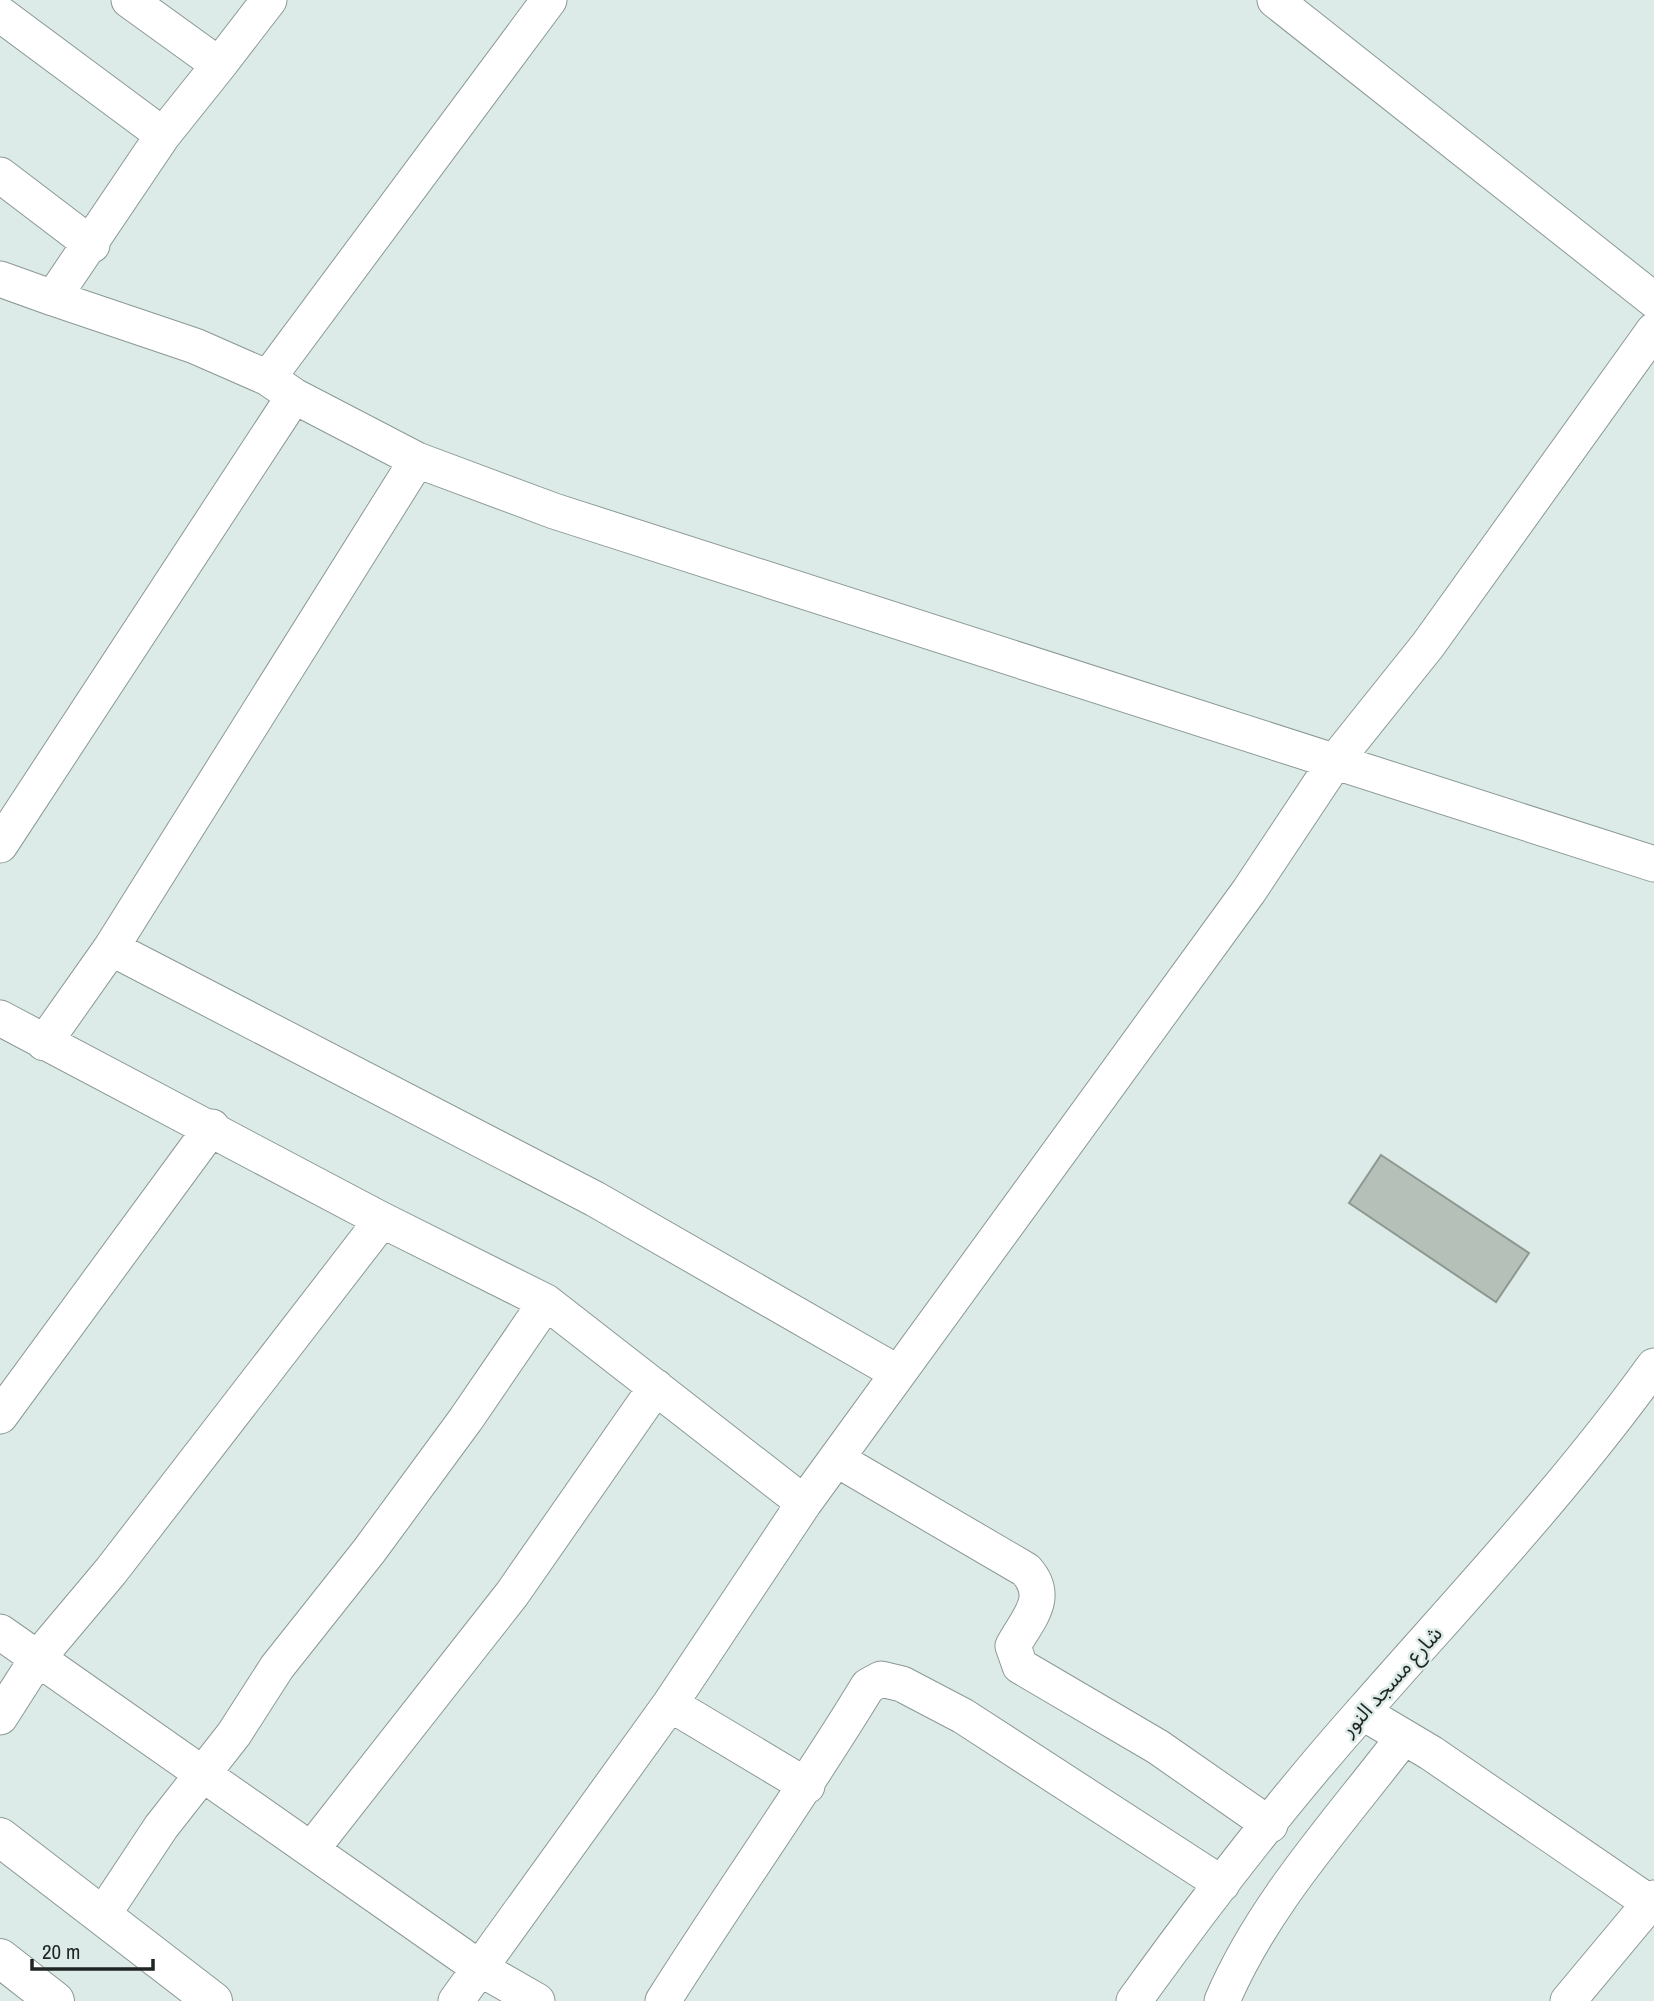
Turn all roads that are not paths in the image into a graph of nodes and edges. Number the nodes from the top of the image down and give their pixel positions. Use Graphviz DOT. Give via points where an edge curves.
graph roads {
  1 [pos="269,0"];
  2 [pos="549,0"];
  3 [pos="1275,0"];
  4 [pos="141,4"];
  5 [pos="0,13"];
  6 [pos="219,65"];
  7 [pos="163,135"];
  8 [pos="0,175"];
  9 [pos="92,245"];
  10 [pos="0,279"];
  11 [pos="53,298"];
  12 [pos="1654,300"];
  13 [pos="1654,330"];
  14 [pos="281,387"];
  15 [pos="417,460"];
  16 [pos="1336,760"];
  17 [pos="0,845"];
  18 [pos="1654,864"];
  19 [pos="111,948"];
  20 [pos="0,1018"];
  21 [pos="44,1043"];
  22 [pos="212,1128"];
  23 [pos="382,1220"];
  24 [pos="546,1302"];
  25 [pos="1654,1367"];
  26 [pos="898,1373"];
  27 [pos="656,1387"];
  28 [pos="0,1416"];
  29 [pos="838,1460"];
  30 [pos="804,1503"];
  31 [pos="0,1632"];
  32 [pos="37,1659"];
  33 [pos="670,1704"];
  34 [pos="1362,1712"];
  35 [pos="0,1717"];
  36 [pos="1403,1738"];
  37 [pos="203,1775"];
  38 [pos="807,1786"];
  39 [pos="1270,1825"];
  40 [pos="0,1837"];
  41 [pos="311,1850"];
  42 [pos="1222,1884"];
  43 [pos="1652,1900"];
  44 [pos="102,1916"];
  45 [pos="0,1958"];
  46 [pos="481,1969"];
  47 [pos="55,2001"];
  48 [pos="213,2001"];
  49 [pos="456,2001"];
  50 [pos="537,2001"];
  51 [pos="663,2001"];
  52 [pos="1135,2001"];
  53 [pos="1222,2001"];
  54 [pos="1568,2001"];
  1 -- 6 [label="street"];
  2 -- 14 [label="street"];
  3 -- 12 [label="street"];
  4 -- 6 [label="street"];
  5 -- 7 [label="street"];
  6 -- 7 [label="street"];
  7 -- 9 [label="street"];
  8 -- 9 [label="street"];
  9 -- 11 [label="street"];
  10 -- 11 [label="street"];
  11 -- 14 [label="street" via="195,346"];
  13 -- 16 [label="street" via="1428,645"];
  14 -- 15 [label="street"];
  14 -- 17 [label="street"];
  15 -- 16 [label="street" via="554,511"];
  15 -- 19 [label="street"];
  16 -- 18 [label="street"];
  16 -- 26 [label="street" via="1250,891"];
  19 -- 21 [label="street"];
  19 -- 26 [label="street" via="596,1199"];
  20 -- 21 [label="street"];
  21 -- 22 [label="street"];
  22 -- 23 [label="street"];
  22 -- 28 [label="street"];
  23 -- 24 [label="street"];
  23 -- 32 [label="street" via="111,1571"];
  24 -- 27 [label="street"];
  24 -- 37 [label="street" via="466,1419 277,1667"];
  25 -- 34 [label="street, شارع مسجد النور" via="1525,1530"];
  26 -- 29 [label="street"];
  27 -- 30 [label="street"];
  27 -- 41 [label="street" via="512,1594"];
  29 -- 30 [label="street"];
  29 -- 39 [label="street" via="1026,1570 1039,1586 1039,1597 1013,1646 1020,1666 1158,1747"];
  30 -- 33 [label="street"];
  31 -- 32 [label="street"];
  32 -- 35 [label="street"];
  32 -- 37 [label="street"];
  33 -- 38 [label="street"];
  33 -- 46 [label="street"];
  34 -- 36 [label="street"];
  34 -- 39 [label="street, شارع مسجد النور"];
  36 -- 43 [label="street"];
  36 -- 53 [label="street" via="1282,1896 1238,1962"];
  37 -- 41 [label="street"];
  37 -- 44 [label="street"];
  38 -- 42 [label="street" via="868,1686 891,1679 963,1716"];
  38 -- 51 [label="street"];
  39 -- 42 [label="street, شارع مسجد النور"];
  40 -- 44 [label="main road"];
  41 -- 46 [label="street"];
  42 -- 52 [label="street, شارع مسجد النور"];
  43 -- 54 [label="street"];
  44 -- 48 [label="main road"];
  45 -- 47 [label="main road"];
  46 -- 49 [label="street"];
  46 -- 50 [label="street"];
}
